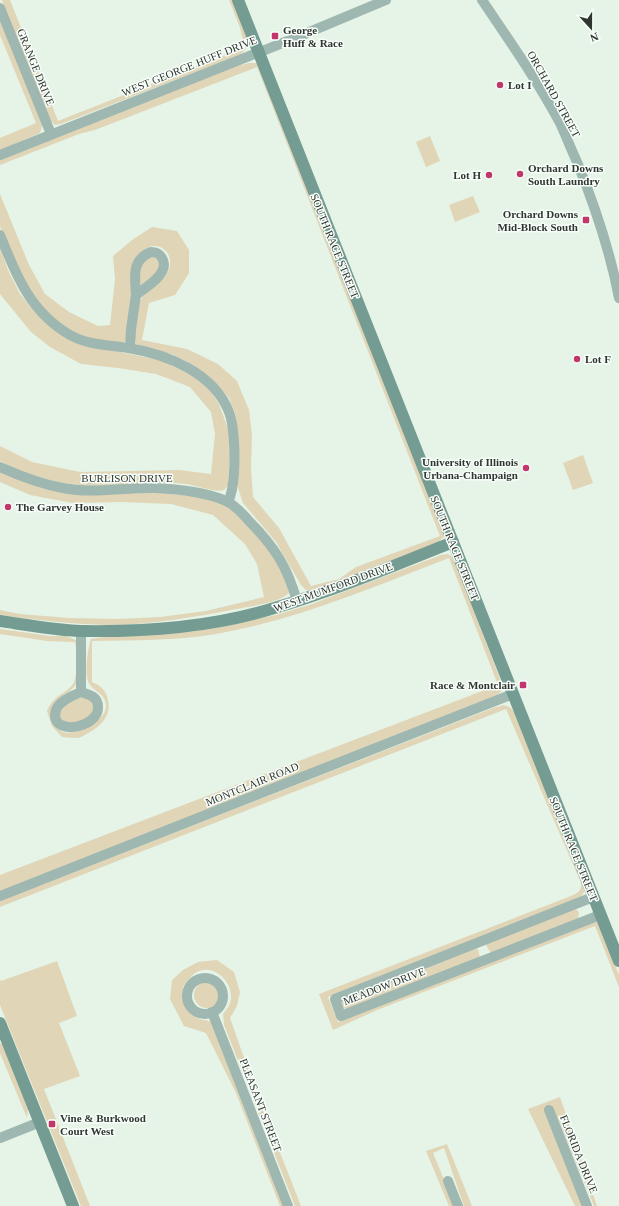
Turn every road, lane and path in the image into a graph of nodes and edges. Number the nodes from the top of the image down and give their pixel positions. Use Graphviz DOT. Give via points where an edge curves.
graph roads {
  1 [pos="238,0"];
  2 [pos="386,0"];
  3 [pos="482,0"];
  4 [pos="0,8"];
  5 [pos="258,52"];
  6 [pos="51,134"];
  7 [pos="0,155"];
  8 [pos="0,235"];
  9 [pos="136,295"];
  10 [pos="619,298"];
  11 [pos="130,348"];
  12 [pos="0,466"];
  13 [pos="228,502"];
  14 [pos="454,542"];
  15 [pos="296,601"];
  16 [pos="0,621"];
  17 [pos="81,631"];
  18 [pos="81,692"];
  19 [pos="513,694"];
  20 [pos="0,896"];
  21 [pos="593,897"];
  22 [pos="600,914"];
  23 [pos="480,942"];
  24 [pos="486,959"];
  25 [pos="619,961"];
  26 [pos="212,1012"];
  27 [pos="0,1023"];
  28 [pos="549,1110"];
  29 [pos="40,1122"];
  30 [pos="0,1138"];
  31 [pos="448,1182"];
  32 [pos="73,1206"];
  33 [pos="288,1206"];
  34 [pos="458,1206"];
  35 [pos="587,1206"];
  1 -- 5 [label="street, SOUTH RACE STREET"];
  2 -- 5 [label="street, WEST GEORGE HUFF DRIVE"];
  3 -- 10 [label="street, ORCHARD STREET" via="531,72 565,134 594,207"];
  4 -- 6 [label="street, GRANGE DRIVE"];
  5 -- 6 [label="street, WEST GEORGE HUFF DRIVE"];
  5 -- 14 [label="street, SOUTH RACE STREET"];
  6 -- 7 [label="street, WEST GEORGE HUFF DRIVE"];
  8 -- 11 [label="street" via="29,297 56,325 84,341"];
  9 -- 11 [label="street"];
  11 -- 13 [label="street" via="168,358 184,366 214,388 223,400 233,425 232,490"];
  12 -- 13 [label="street, BURLISON DRIVE" via="39,482 64,488 180,490"];
  13 -- 15 [label="street, BURLISON DRIVE" via="274,549 291,582"];
  14 -- 15 [label="street, WEST MUMFORD DRIVE"];
  14 -- 19 [label="street, SOUTH RACE STREET"];
  15 -- 17 [label="street, WEST MUMFORD DRIVE" via="270,610 210,622"];
  16 -- 17 [label="street, WEST MUMFORD DRIVE"];
  17 -- 18 [label="street"];
  19 -- 20 [label="street, MONTCLAIR ROAD"];
  19 -- 21 [label="street, SOUTH RACE STREET"];
  21 -- 22 [label="street, SOUTH RACE STREET"];
  21 -- 23 [label="street, MEADOW DRIVE"];
  22 -- 24 [label="street, MEADOW DRIVE"];
  22 -- 25 [label="street, SOUTH RACE STREET"];
  23 -- 24 [label="street"];
  23 -- 24 [label="street, MEADOW DRIVE" via="335,999 341,1016"];
  26 -- 33 [label="street, PLEASANT STREET"];
  27 -- 29 [label="street"];
  28 -- 35 [label="street, FLORIDA DRIVE"];
  29 -- 30 [label="street"];
  29 -- 32 [label="street"];
  31 -- 34 [label="street"];
}
